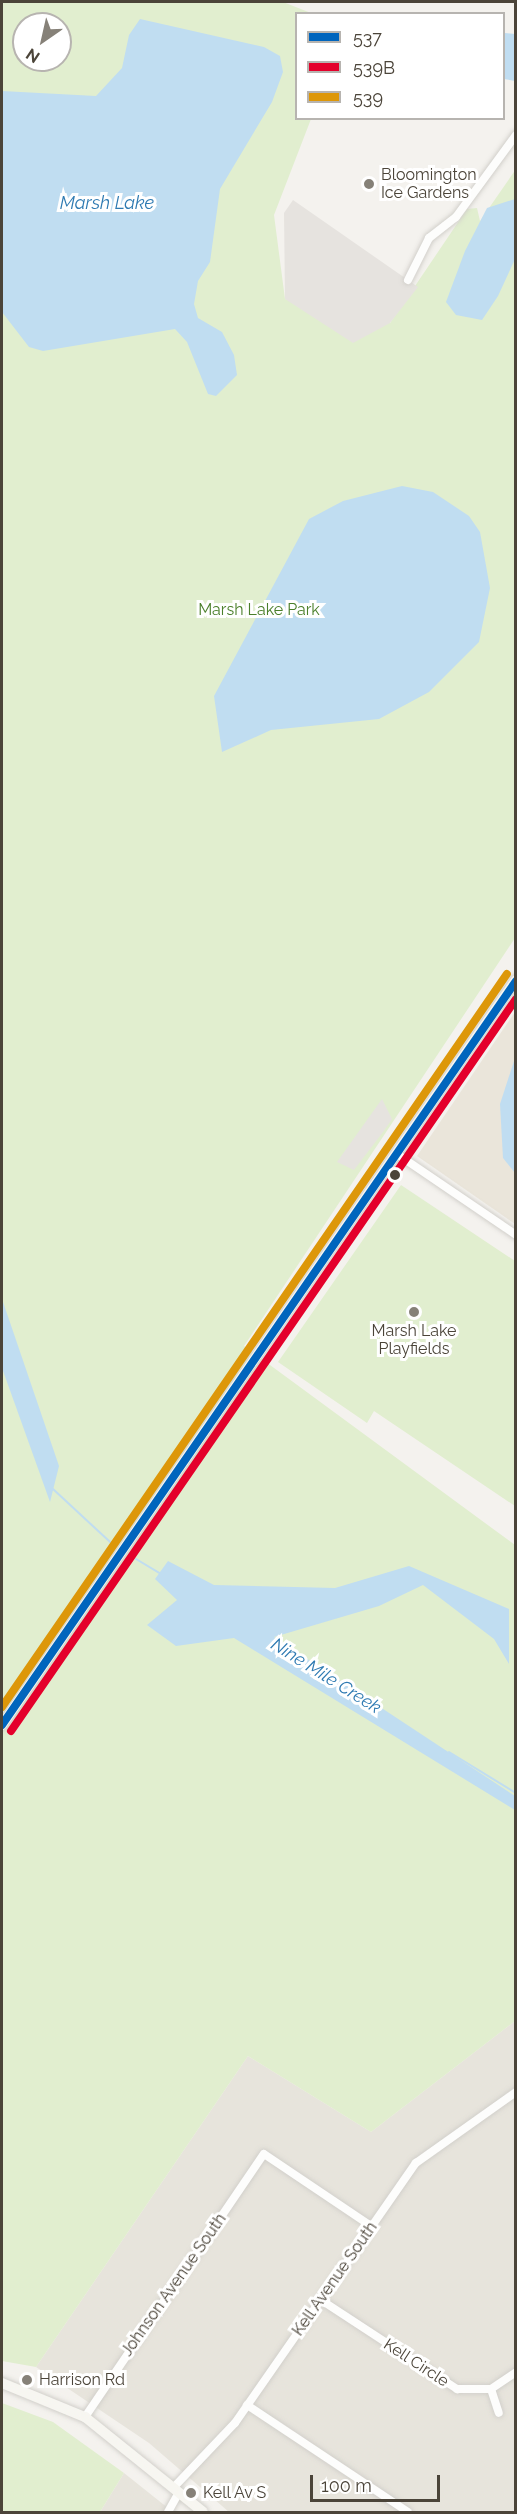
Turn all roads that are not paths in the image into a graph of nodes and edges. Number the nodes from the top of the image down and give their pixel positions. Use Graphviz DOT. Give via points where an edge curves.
graph roads {
  1 [pos="516,135"];
  2 [pos="408,280"];
  3 [pos="516,980"];
  4 [pos="397,1154"];
  5 [pos="516,1235"];
  6 [pos="2,1725"];
  7 [pos="516,2092"];
  8 [pos="371,2226"];
  9 [pos="321,2300"];
  10 [pos="516,2372"];
  11 [pos="2,2383"];
  12 [pos="491,2389"];
  13 [pos="247,2406"];
  14 [pos="499,2413"];
  15 [pos="85,2417"];
  16 [pos="177,2489"];
  17 [pos="168,2512"];
  18 [pos="203,2512"];
  19 [pos="408,2512"];
  1 -- 2 [label="street" via="456,217 429,238"];
  3 -- 4 [label="main road"];
  4 -- 5 [label="street"];
  4 -- 6 [label="main road"];
  7 -- 8 [label="street, Kell Avenue South" via="429,2150"];
  8 -- 9 [label="street, Kell Avenue South"];
  8 -- 15 [label="street, Johnson Avenue South" via="264,2154"];
  9 -- 12 [label="street, Kell Circle" via="444,2382 470,2392"];
  9 -- 13 [label="street, Kell Avenue South"];
  10 -- 12 [label="street"];
  11 -- 15 [label="main road"];
  12 -- 14 [label="street"];
  13 -- 16 [label="street, Kell Avenue South"];
  13 -- 19 [label="street"];
  15 -- 16 [label="main road"];
  16 -- 17 [label="street, Kell Avenue South"];
  16 -- 18 [label="main road"];
}
